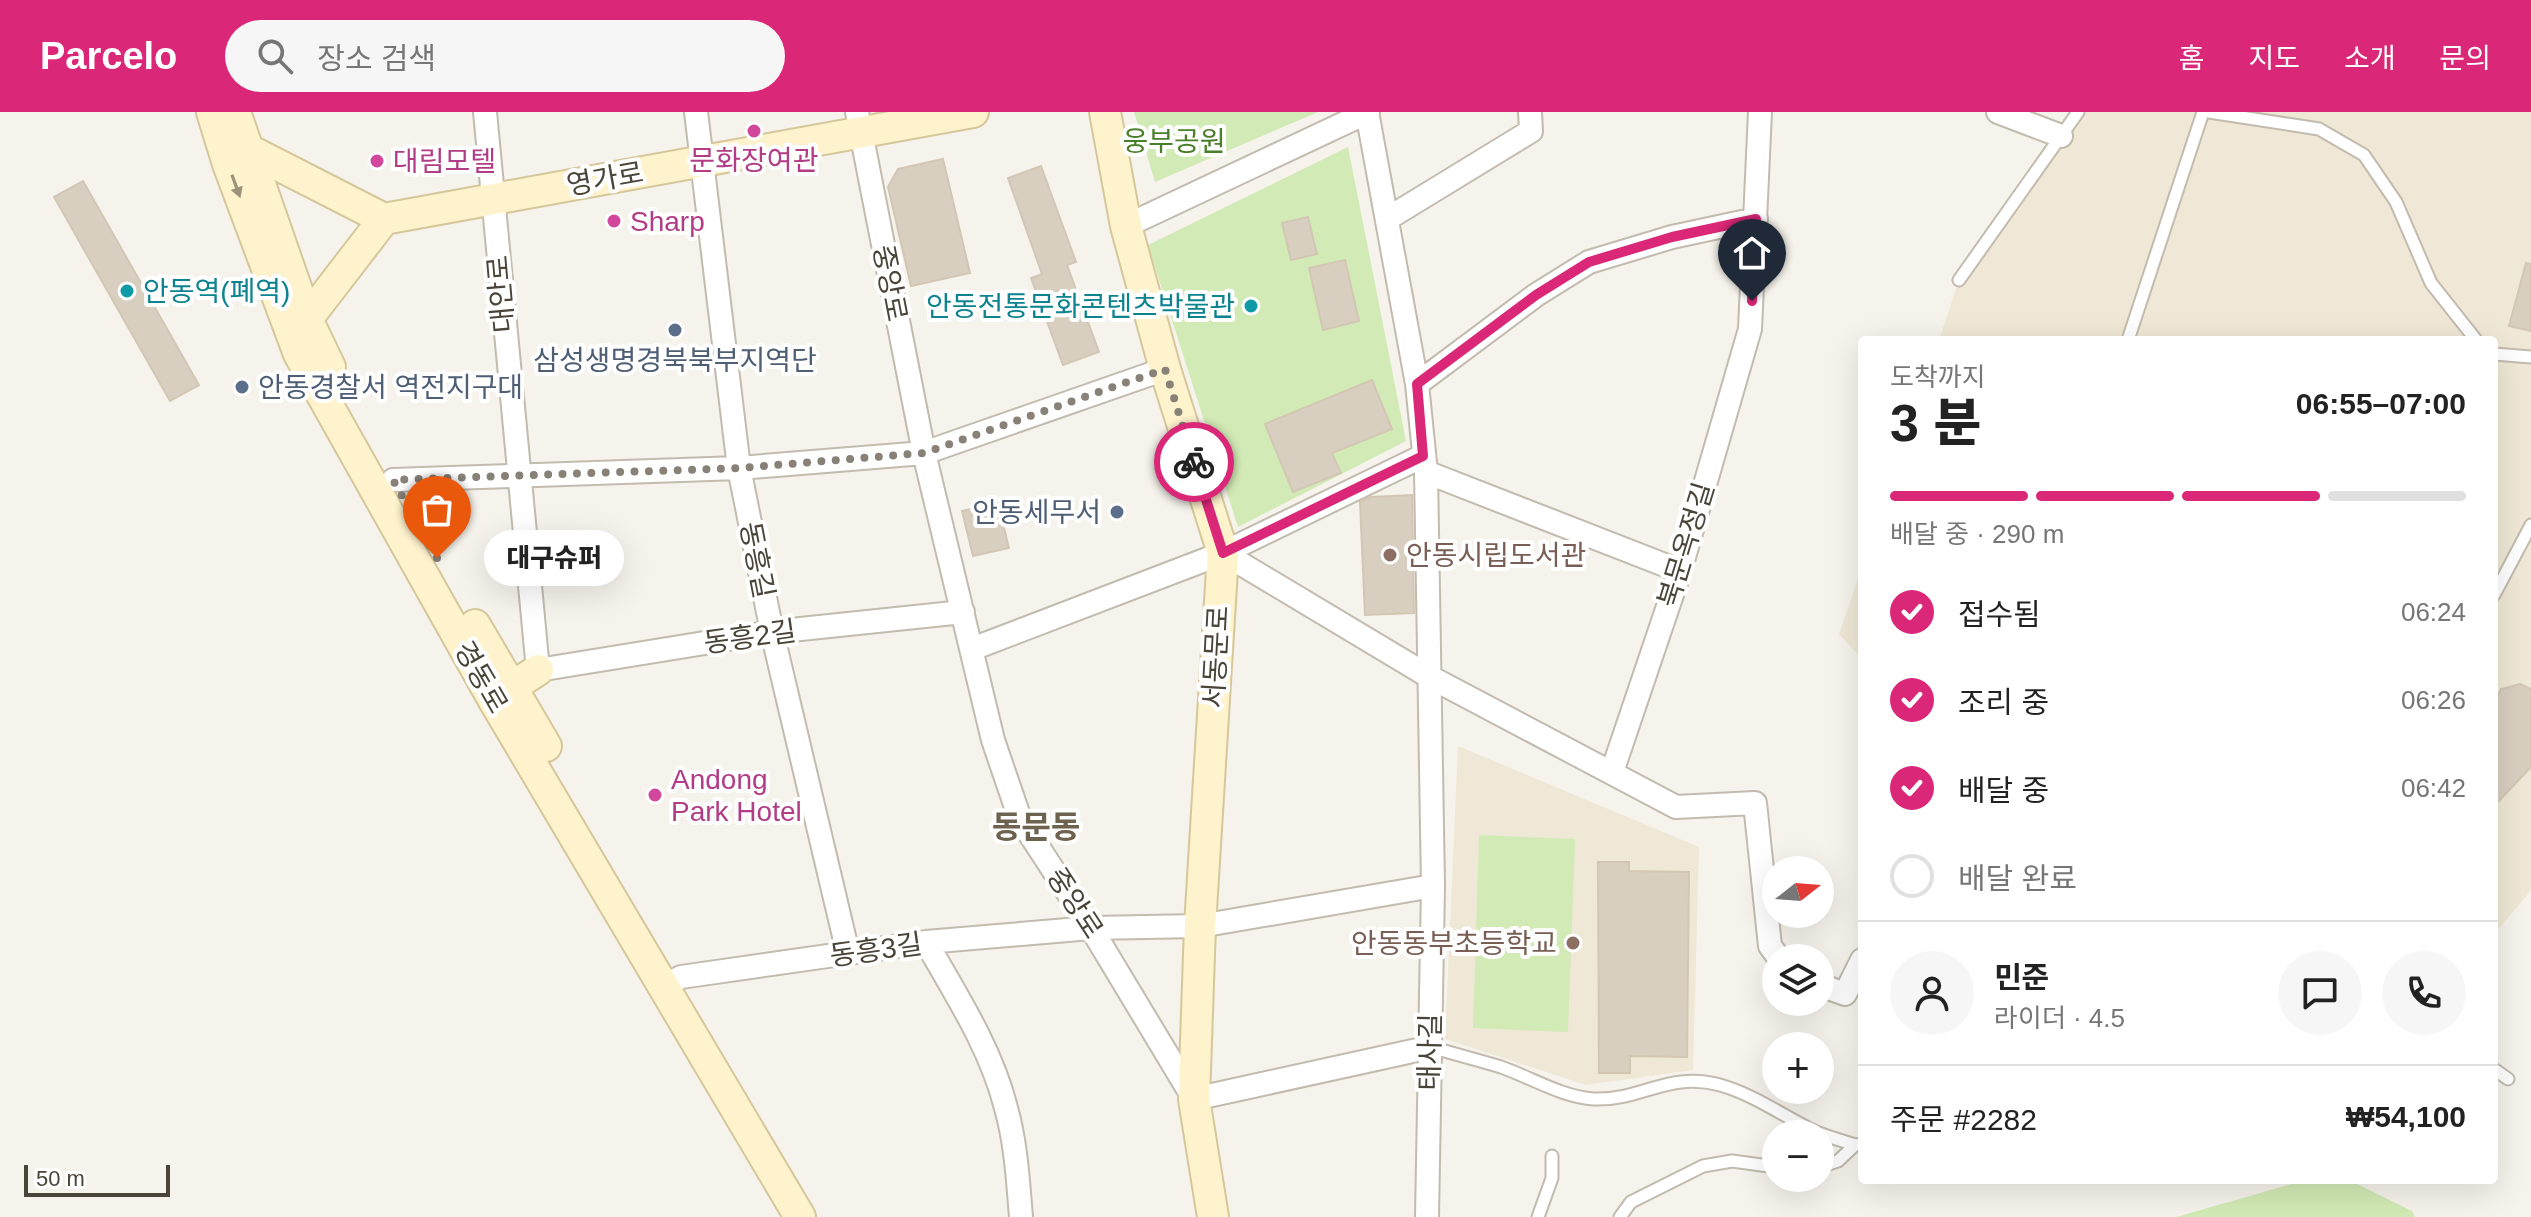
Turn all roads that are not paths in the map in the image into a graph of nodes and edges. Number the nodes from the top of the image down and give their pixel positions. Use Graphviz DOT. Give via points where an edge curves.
graph roads {
  1 [pos="212,112"];
  2 [pos="235,112"];
  3 [pos="485,112"];
  4 [pos="696,112"];
  5 [pos="973,112"];
  6 [pos="1105,112"];
  7 [pos="1367,112"];
  8 [pos="1530,112"];
  9 [pos="1760,112"];
  10 [pos="1998,112"];
  11 [pos="2078,112"];
  12 [pos="2203,112"];
  13 [pos="2209,112"];
  14 [pos="858,122"];
  15 [pos="2061,136"];
  16 [pos="247,149"];
  17 [pos="701,161"];
  18 [pos="493,199"];
  19 [pos="384,219"];
  20 [pos="1387,219"];
  21 [pos="1756,219"];
  22 [pos="1126,226"];
  23 [pos="1959,280"];
  24 [pos="298,326"];
  25 [pos="2129,336"];
  26 [pos="2473,336"];
  27 [pos="2498,354"];
  28 [pos="2531,357"];
  29 [pos="1165,369"];
  30 [pos="1417,384"];
  31 [pos="924,453"];
  32 [pos="1425,464"];
  33 [pos="739,468"];
  34 [pos="519,476"];
  35 [pos="393,480"];
  36 [pos="2531,525"];
  37 [pos="1223,553"];
  38 [pos="1680,571"];
  39 [pos="2498,587"];
  40 [pos="963,612"];
  41 [pos="772,632"];
  42 [pos="972,649"];
  43 [pos="538,670"];
  44 [pos="1430,677"];
  45 [pos="502,693"];
  46 [pos="1612,772"];
  47 [pos="1433,886"];
  48 [pos="1200,926"];
  49 [pos="1091,928"];
  50 [pos="926,942"];
  51 [pos="1770,944"];
  52 [pos="848,953"];
  53 [pos="1858,968"];
  54 [pos="673,982"];
  55 [pos="1834,990"];
  56 [pos="1431,1047"];
  57 [pos="2498,1072"];
  58 [pos="2508,1079"];
  59 [pos="1194,1099"];
  60 [pos="1858,1144"];
  61 [pos="1552,1156"];
  62 [pos="1834,1162"];
  63 [pos="1762,1165"];
  64 [pos="800,1217"];
  65 [pos="822,1217"];
  66 [pos="1021,1217"];
  67 [pos="1213,1217"];
  68 [pos="1427,1217"];
  69 [pos="1538,1217"];
  70 [pos="1620,1217"];
  1 -- 24 [label="street, 경동로, one-way"];
  2 -- 16 [label="street, 경동로"];
  3 -- 18 [label="street, 대안로"];
  4 -- 17 [label="street, 동흥길"];
  5 -- 14 [label="street, 영가로"];
  6 -- 22 [label="street, 서동문로"];
  7 -- 20 [label="street, 태사길"];
  7 -- 22 [label="street"];
  8 -- 20 [label="street" via="1531,131"];
  9 -- 21 [label="street, 북문옥정길"];
  10 -- 15 [label="street"];
  11 -- 15 [label="lane"];
  12 -- 25 [label="lane"];
  13 -- 26 [label="lane" via="2319,129 2364,155 2396,202 2431,283"];
  14 -- 17 [label="street, 영가로"];
  14 -- 31 [label="street, 중앙로"];
  15 -- 23 [label="lane"];
  16 -- 19 [label="street"];
  16 -- 24 [label="street, 경동로"];
  17 -- 18 [label="street, 영가로"];
  17 -- 33 [label="street, 동흥길"];
  18 -- 19 [label="street, 영가로"];
  18 -- 34 [label="street, 대안로"];
  19 -- 24 [label="street"];
  20 -- 30 [label="street, 태사길"];
  21 -- 30 [label="street" via="1589,262"];
  21 -- 38 [label="street, 북문옥정길" via="1750,329"];
  22 -- 29 [label="street, 서동문로"];
  24 -- 35 [label="street, 경동로" via="318,345"];
  24 -- 45 [label="street, 경동로" via="299,354"];
  27 -- 28 [label="lane"];
  29 -- 31 [label="street"];
  29 -- 37 [label="street, 서동문로"];
  30 -- 32 [label="street, 태사길"];
  31 -- 33 [label="street"];
  31 -- 40 [label="street, 중앙로"];
  32 -- 37 [label="street"];
  32 -- 38 [label="street"];
  32 -- 44 [label="street, 태사길"];
  33 -- 34 [label="street"];
  33 -- 41 [label="street, 동흥길"];
  34 -- 35 [label="street"];
  34 -- 43 [label="street, 대안로"];
  35 -- 45 [label="street, 경동로"];
  36 -- 39 [label="lane"];
  37 -- 42 [label="street"];
  37 -- 44 [label="street"];
  37 -- 48 [label="street, 서동문로"];
  38 -- 46 [label="street, 북문옥정길"];
  40 -- 41 [label="street, 동흥2길"];
  40 -- 42 [label="street, 중앙로"];
  41 -- 43 [label="street, 동흥2길"];
  41 -- 52 [label="street, 동흥길"];
  42 -- 49 [label="street, 중앙로" via="993,740 1020,819"];
  43 -- 45 [label="street"];
  44 -- 46 [label="street"];
  44 -- 47 [label="street, 태사길"];
  45 -- 54 [label="street, 경동로"];
  46 -- 51 [label="street" via="1676,807 1755,803"];
  47 -- 48 [label="street"];
  47 -- 56 [label="street, 태사길"];
  48 -- 49 [label="street, 동흥3길"];
  48 -- 59 [label="street, 서동문로"];
  49 -- 50 [label="street, 동흥3길"];
  49 -- 59 [label="street, 중앙로"];
  50 -- 52 [label="street, 동흥3길"];
  50 -- 66 [label="street" via="976,1031 1006,1106"];
  52 -- 54 [label="street, 동흥3길"];
  53 -- 55 [label="street" via="1845,994"];
  54 -- 64 [label="street, 경동로"];
  54 -- 65 [label="street, 경동로"];
  56 -- 59 [label="street"];
  56 -- 60 [label="lane" via="1594,1099 1690,1080 1721,1085 1815,1131"];
  56 -- 68 [label="street, 태사길"];
  57 -- 58 [label="lane"];
  59 -- 67 [label="street, 서동문로"];
  60 -- 62 [label="lane"];
  61 -- 69 [label="lane" via="1552,1178"];
  63 -- 70 [label="lane" via="1732,1161 1703,1166 1631,1202"];
}
